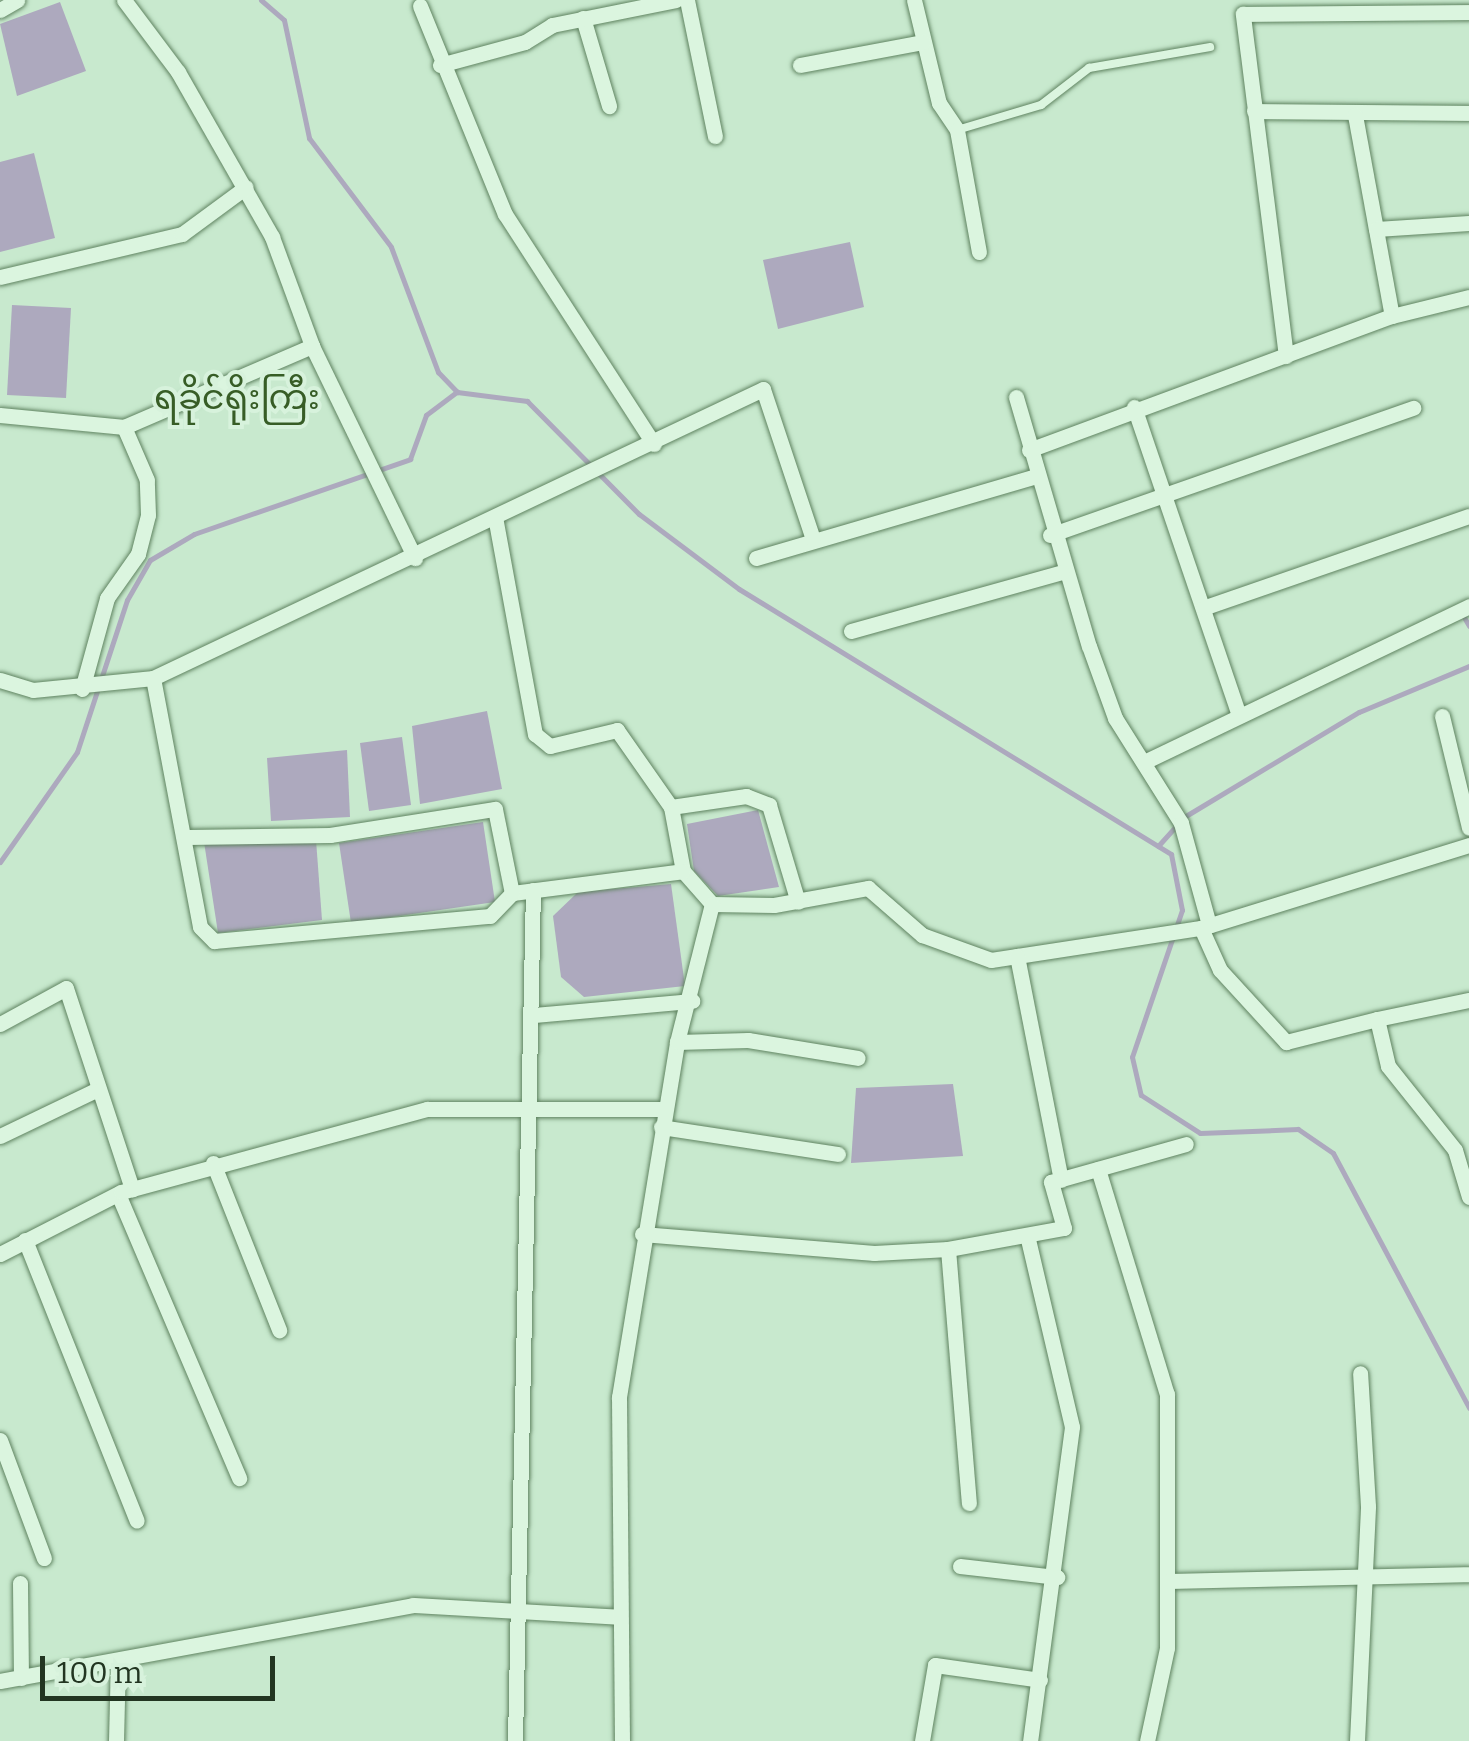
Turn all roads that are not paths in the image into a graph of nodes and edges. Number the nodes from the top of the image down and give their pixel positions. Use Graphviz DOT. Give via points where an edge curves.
graph roads {
  1 [pos="17,0"];
  2 [pos="124,0"];
  3 [pos="676,0"];
  4 [pos="687,0"];
  5 [pos="914,0"];
  6 [pos="420,6"];
  7 [pos="0,10"];
  8 [pos="1469,12"];
  9 [pos="583,18"];
  10 [pos="923,42"];
  11 [pos="1210,47"];
  12 [pos="440,65"];
  13 [pos="800,65"];
  14 [pos="609,106"];
  15 [pos="1254,112"];
  16 [pos="1469,113"];
  17 [pos="1356,115"];
  18 [pos="957,130"];
  19 [pos="714,136"];
  20 [pos="246,187"];
  21 [pos="1469,223"];
  22 [pos="1376,228"];
  23 [pos="980,252"];
  24 [pos="0,277"];
  25 [pos="1469,297"];
  26 [pos="1392,316"];
  27 [pos="312,346"];
  28 [pos="1286,356"];
  29 [pos="1016,396"];
  30 [pos="1134,407"];
  31 [pos="1413,408"];
  32 [pos="0,416"];
  33 [pos="124,426"];
  34 [pos="654,444"];
  35 [pos="1029,450"];
  36 [pos="1036,476"];
  37 [pos="1165,497"];
  38 [pos="1469,516"];
  39 [pos="496,522"];
  40 [pos="1050,535"];
  41 [pos="814,539"];
  42 [pos="415,558"];
  43 [pos="756,558"];
  44 [pos="1062,572"];
  45 [pos="1469,606"];
  46 [pos="1203,608"];
  47 [pos="851,631"];
  48 [pos="153,678"];
  49 [pos="0,680"];
  50 [pos="82,690"];
  51 [pos="1240,716"];
  52 [pos="1442,716"];
  53 [pos="1144,762"];
  54 [pos="671,808"];
  55 [pos="1469,828"];
  56 [pos="188,837"];
  57 [pos="1469,845"];
  58 [pos="683,871"];
  59 [pos="533,890"];
  60 [pos="512,893"];
  61 [pos="798,902"];
  62 [pos="712,904"];
  63 [pos="1205,926"];
  64 [pos="1017,956"];
  65 [pos="1469,1000"];
  66 [pos="692,1001"];
  67 [pos="534,1015"];
  68 [pos="1378,1019"];
  69 [pos="0,1024"];
  70 [pos="676,1042"];
  71 [pos="858,1058"];
  72 [pos="94,1091"];
  73 [pos="530,1108"];
  74 [pos="664,1109"];
  75 [pos="661,1127"];
  76 [pos="0,1136"];
  77 [pos="1186,1144"];
  78 [pos="838,1154"];
  79 [pos="213,1162"];
  80 [pos="1098,1169"];
  81 [pos="1061,1180"];
  82 [pos="125,1191"];
  83 [pos="1469,1197"];
  84 [pos="642,1234"];
  85 [pos="1026,1235"];
  86 [pos="25,1240"];
  87 [pos="948,1249"];
  88 [pos="0,1254"];
  89 [pos="279,1330"];
  90 [pos="1360,1373"];
  91 [pos="0,1440"];
  92 [pos="238,1478"];
  93 [pos="969,1504"];
  94 [pos="136,1521"];
  95 [pos="44,1558"];
  96 [pos="960,1566"];
  97 [pos="1469,1574"];
  98 [pos="1058,1578"];
  99 [pos="1366,1578"];
  100 [pos="1169,1581"];
  101 [pos="20,1583"];
  102 [pos="516,1608"];
  103 [pos="620,1617"];
  104 [pos="118,1661"];
  105 [pos="21,1678"];
  106 [pos="1040,1680"];
  107 [pos="0,1681"];
  108 [pos="116,1741"];
  109 [pos="515,1741"];
  110 [pos="622,1741"];
  111 [pos="922,1741"];
  112 [pos="1030,1741"];
  113 [pos="1147,1741"];
  114 [pos="1357,1741"];
  1 -- 7 [label="street"];
  2 -- 20 [label="street"];
  3 -- 9 [label="street"];
  4 -- 19 [label="street"];
  5 -- 10 [label="street"];
  6 -- 12 [label="street"];
  8 -- 15 [label="street" via="1246,11"];
  9 -- 12 [label="street"];
  9 -- 14 [label="street"];
  10 -- 13 [label="street"];
  10 -- 18 [label="street" via="938,102"];
  11 -- 18 [label="lane" via="1089,68 1042,106"];
  12 -- 34 [label="street" via="505,214"];
  15 -- 17 [label="street"];
  15 -- 28 [label="street"];
  16 -- 17 [label="street"];
  17 -- 22 [label="street"];
  18 -- 23 [label="street"];
  20 -- 24 [label="street" via="182,234"];
  20 -- 27 [label="street"];
  21 -- 22 [label="street"];
  22 -- 26 [label="street"];
  25 -- 26 [label="street"];
  26 -- 28 [label="street"];
  27 -- 33 [label="street"];
  27 -- 42 [label="street"];
  28 -- 30 [label="street"];
  29 -- 35 [label="street"];
  30 -- 35 [label="street"];
  30 -- 37 [label="street"];
  31 -- 37 [label="street"];
  32 -- 33 [label="street"];
  33 -- 50 [label="street" via="146,480 148,515 138,554 107,598"];
  34 -- 39 [label="street"];
  34 -- 41 [label="street" via="763,389"];
  35 -- 36 [label="street"];
  36 -- 40 [label="street"];
  36 -- 41 [label="street"];
  37 -- 40 [label="street"];
  37 -- 46 [label="street"];
  38 -- 46 [label="street"];
  39 -- 42 [label="street"];
  39 -- 54 [label="street" via="535,734 550,746 617,730"];
  40 -- 44 [label="street"];
  41 -- 43 [label="street"];
  42 -- 48 [label="street"];
  44 -- 47 [label="street"];
  44 -- 53 [label="street" via="1115,718"];
  45 -- 51 [label="street"];
  46 -- 51 [label="street"];
  48 -- 50 [label="street"];
  48 -- 56 [label="street"];
  49 -- 50 [label="street"];
  51 -- 53 [label="street"];
  52 -- 55 [label="street"];
  53 -- 63 [label="street" via="1180,823"];
  54 -- 58 [label="street"];
  54 -- 61 [label="street" via="746,796 769,805"];
  56 -- 60 [label="street" via="330,835 494,810"];
  56 -- 60 [label="street" via="200,926 214,941 490,916"];
  57 -- 63 [label="street"];
  58 -- 59 [label="street"];
  58 -- 62 [label="street"];
  59 -- 60 [label="street"];
  59 -- 67 [label="street"];
  61 -- 62 [label="street"];
  61 -- 64 [label="street" via="868,888 922,935 978,958"];
  62 -- 66 [label="street"];
  63 -- 64 [label="street"];
  63 -- 68 [label="street" via="1220,970 1286,1042"];
  64 -- 81 [label="street" via="1037,1094"];
  65 -- 68 [label="street"];
  66 -- 67 [label="street"];
  66 -- 70 [label="street"];
  67 -- 73 [label="street"];
  68 -- 83 [label="street" via="1388,1066 1456,1150"];
  69 -- 72 [label="street" via="66,988"];
  70 -- 71 [label="street" via="748,1040"];
  70 -- 74 [label="street"];
  72 -- 76 [label="street"];
  72 -- 82 [label="street"];
  73 -- 74 [label="street"];
  73 -- 79 [label="street" via="427,1110"];
  73 -- 102 [label="street"];
  74 -- 75 [label="street"];
  75 -- 78 [label="street"];
  75 -- 84 [label="street"];
  77 -- 80 [label="street"];
  79 -- 82 [label="street"];
  79 -- 89 [label="street"];
  80 -- 81 [label="street"];
  80 -- 100 [label="street" via="1167,1394"];
  81 -- 85 [label="street" via="1052,1182 1064,1228"];
  82 -- 86 [label="street"];
  82 -- 92 [label="street"];
  84 -- 87 [label="street" via="874,1254"];
  84 -- 103 [label="street" via="618,1397"];
  85 -- 87 [label="street"];
  85 -- 98 [label="street" via="1071,1411"];
  86 -- 88 [label="street"];
  86 -- 94 [label="street"];
  87 -- 93 [label="street"];
  90 -- 99 [label="street"];
  91 -- 95 [label="street"];
  96 -- 98 [label="street"];
  97 -- 99 [label="street"];
  98 -- 106 [label="street"];
  99 -- 100 [label="street"];
  99 -- 114 [label="street"];
  100 -- 113 [label="street" via="1166,1664"];
  101 -- 105 [label="street"];
  102 -- 103 [label="street"];
  102 -- 104 [label="street" via="361,1611"];
  102 -- 109 [label="street"];
  103 -- 110 [label="street"];
  104 -- 105 [label="street"];
  104 -- 108 [label="street"];
  105 -- 107 [label="street"];
  106 -- 111 [label="street" via="935,1665"];
  106 -- 112 [label="street"];
}
